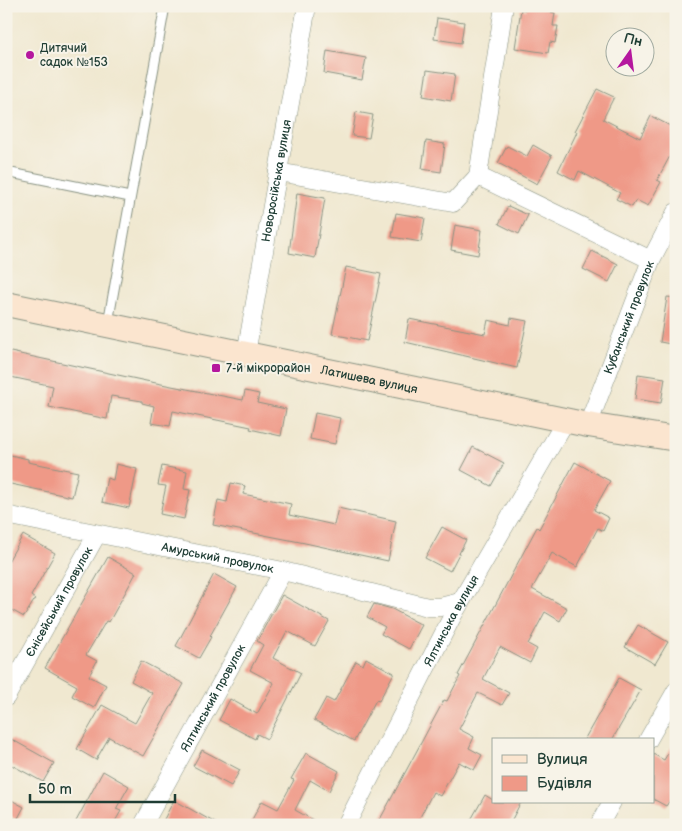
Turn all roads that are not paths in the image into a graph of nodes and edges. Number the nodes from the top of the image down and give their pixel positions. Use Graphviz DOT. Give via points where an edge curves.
graph roads {
  1 [pos="165,6"];
  2 [pos="307,6"];
  3 [pos="504,6"];
  4 [pos="6,172"];
  5 [pos="278,172"];
  6 [pos="478,176"];
  7 [pos="130,197"];
  8 [pos="676,212"];
  9 [pos="651,260"];
  10 [pos="6,304"];
  11 [pos="107,326"];
  12 [pos="246,354"];
  13 [pos="577,423"];
  14 [pos="676,438"];
  15 [pos="6,515"];
  16 [pos="97,534"];
  17 [pos="283,571"];
  18 [pos="460,602"];
  19 [pos="428,607"];
  20 [pos="444,632"];
  21 [pos="676,691"];
  22 [pos="6,697"];
  23 [pos="649,738"];
  24 [pos="611,804"];
  25 [pos="143,825"];
  26 [pos="346,825"];
  27 [pos="599,825"];
  1 -- 7 [label="lane"];
  2 -- 5 [label="street, Новоросійська вулиця"];
  3 -- 6 [label="street"];
  4 -- 7 [label="lane"];
  5 -- 6 [label="street" via="453,203"];
  5 -- 12 [label="street, Новоросійська вулиця"];
  6 -- 9 [label="street"];
  7 -- 11 [label="lane"];
  8 -- 9 [label="street, Кубанський провулок"];
  9 -- 13 [label="street, Кубанський провулок"];
  10 -- 11 [label="street, Латишева вулиця"];
  11 -- 12 [label="street, Латишева вулиця"];
  12 -- 13 [label="street, Латишева вулиця"];
  13 -- 14 [label="street, Латишева вулиця"];
  13 -- 18 [label="street, Ялтинська вулиця"];
  15 -- 16 [label="street, Амурський провулок"];
  16 -- 17 [label="street, Амурський провулок"];
  16 -- 22 [label="street, Єнісейський провулок"];
  17 -- 19 [label="street, Амурський провулок"];
  17 -- 25 [label="street, Ялтинський провулок"];
  18 -- 19 [label="street, Амурський провулок" via="440,608"];
  18 -- 20 [label="street, Ялтинська вулиця"];
  19 -- 20 [label="street" via="437,614"];
  20 -- 26 [label="street, Ялтинська вулиця"];
  21 -- 23 [label="street"];
  24 -- 27 [label="street"];
}
